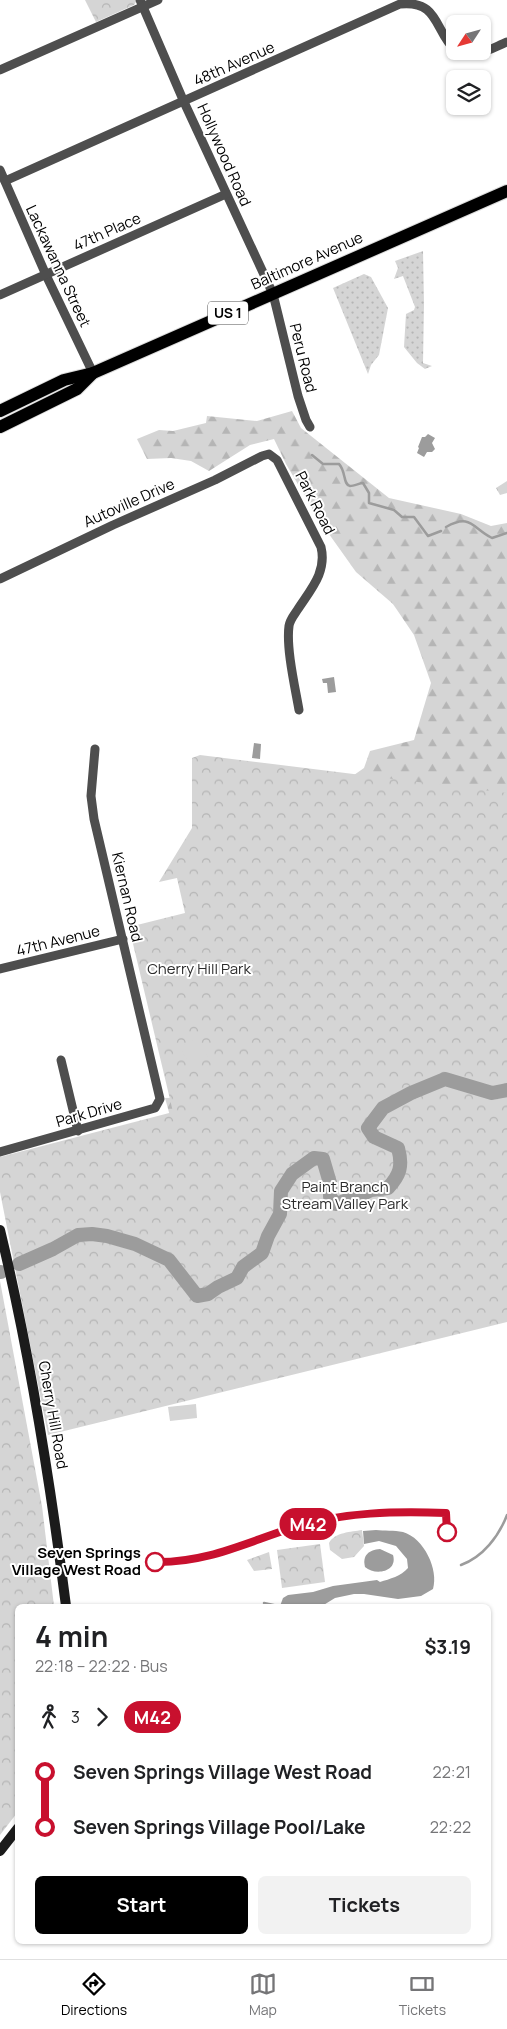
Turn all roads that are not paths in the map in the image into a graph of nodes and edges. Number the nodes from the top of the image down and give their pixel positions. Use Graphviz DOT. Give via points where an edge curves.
graph roads {
  1 [pos="158,0"];
  2 [pos="142,3"];
  3 [pos="446,39"];
  4 [pos="507,42"];
  5 [pos="491,48"];
  6 [pos="0,70"];
  7 [pos="184,102"];
  8 [pos="0,170"];
  9 [pos="4,181"];
  10 [pos="507,191"];
  11 [pos="226,194"];
  12 [pos="46,275"];
  13 [pos="273,294"];
  14 [pos="0,295"];
  15 [pos="93,373"];
  16 [pos="0,411"];
  17 [pos="0,427"];
  18 [pos="310,427"];
  19 [pos="269,454"];
  20 [pos="0,579"];
  21 [pos="299,710"];
  22 [pos="95,749"];
  23 [pos="123,939"];
  24 [pos="0,969"];
  25 [pos="61,1060"];
  26 [pos="156,1079"];
  27 [pos="78,1131"];
  28 [pos="0,1152"];
  29 [pos="0,1230"];
  30 [pos="66,1604"];
  31 [pos="15,1832"];
  32 [pos="0,1852"];
  1 -- 2 [label="street"];
  2 -- 6 [label="street"];
  2 -- 7 [label="street, Hollywood Road"];
  3 -- 7 [label="street, 48th Avenue" via="425,5 413,1 400,4"];
  4 -- 5 [label="street, 48th Avenue"];
  7 -- 9 [label="street, 48th Avenue"];
  7 -- 11 [label="street, Hollywood Road"];
  8 -- 9 [label="street, Lackawanna Street"];
  9 -- 12 [label="street, Lackawanna Street"];
  10 -- 13 [label="main road, Baltimore Avenue / US 1"];
  11 -- 12 [label="street, 47th Place"];
  11 -- 13 [label="street, Hollywood Road"];
  12 -- 14 [label="street, 47th Place"];
  12 -- 15 [label="street, Lackawanna Street"];
  13 -- 15 [label="main road, Baltimore Avenue / US 1"];
  13 -- 18 [label="street, Peru Road" via="297,392"];
  15 -- 16 [label="main road, Baltimore Avenue / US 1" via="64,380"];
  15 -- 17 [label="main road, Baltimore Avenue / US 1" via="77,389"];
  19 -- 20 [label="street, Autoville Drive"];
  19 -- 21 [label="street, Park Road" via="282,468 323,554 323,565 315,584 290,624"];
  22 -- 23 [label="street, Kiernan Road" via="91,796 94,818"];
  23 -- 24 [label="street, 47th Avenue"];
  23 -- 26 [label="street, Kiernan Road"];
  25 -- 27 [label="street"];
  26 -- 27 [label="street, Park Drive" via="160,1100 155,1108"];
  27 -- 28 [label="street, Park Drive"];
  29 -- 30 [label="main road, Cherry Hill Road" via="31,1371"];
  31 -- 32 [label="main road"];
}
